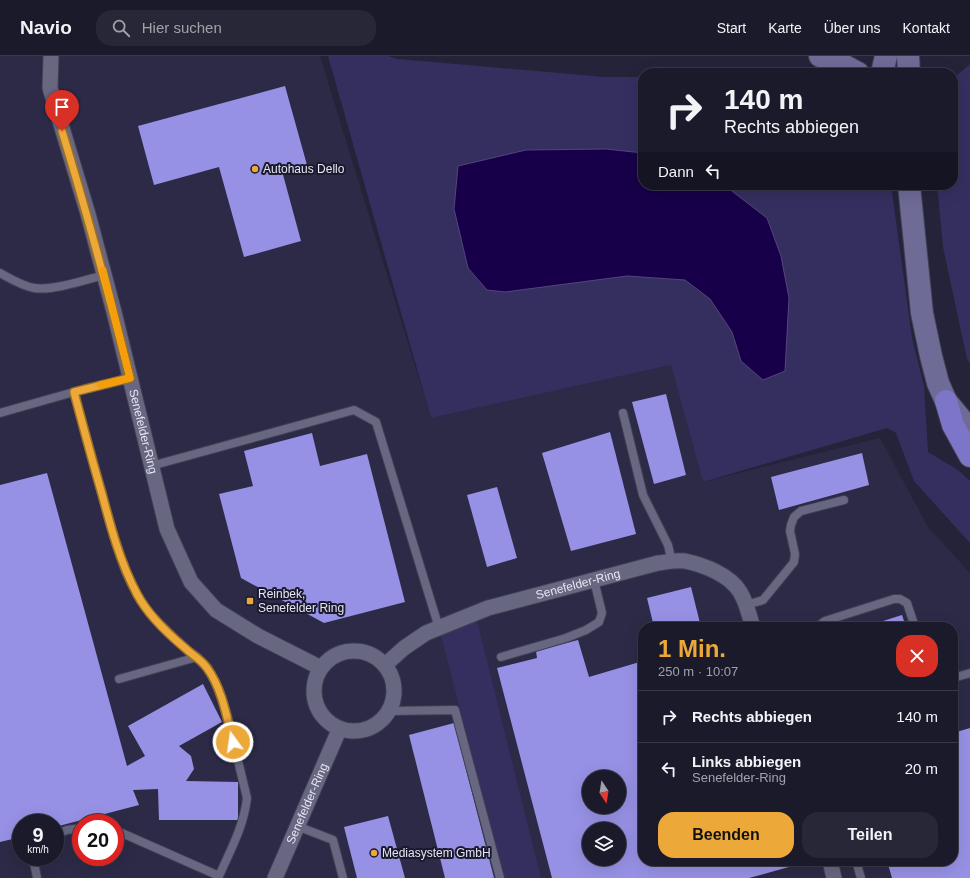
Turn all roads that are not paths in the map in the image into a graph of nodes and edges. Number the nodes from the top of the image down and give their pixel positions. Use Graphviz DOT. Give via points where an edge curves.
graph roads {
  1 [pos="51,56"];
  2 [pos="820,56"];
  3 [pos="886,56"];
  4 [pos="908,56"];
  5 [pos="847,68"];
  6 [pos="883,68"];
  7 [pos="909,68"];
  8 [pos="908,190"];
  9 [pos="0,273"];
  10 [pos="104,275"];
  11 [pos="130,378"];
  12 [pos="74,392"];
  13 [pos="946,401"];
  14 [pos="0,413"];
  15 [pos="623,413"];
  16 [pos="970,430"];
  17 [pos="970,456"];
  18 [pos="151,466"];
  19 [pos="844,500"];
  20 [pos="672,562"];
  21 [pos="594,580"];
  22 [pos="746,604"];
  23 [pos="751,622"];
  24 [pos="824,622"];
  25 [pos="913,622"];
  26 [pos="439,628"];
  27 [pos="197,657"];
  28 [pos="501,657"];
  29 [pos="385,665"];
  30 [pos="321,668"];
  31 [pos="970,673"];
  32 [pos="958,677"];
  33 [pos="118,679"];
  34 [pos="390,711"];
  35 [pos="339,730"];
  36 [pos="297,826"];
  37 [pos="124,834"];
  38 [pos="35,866"];
  39 [pos="831,866"];
  40 [pos="857,866"];
  41 [pos="220,877"];
  42 [pos="37,878"];
  43 [pos="275,878"];
  44 [pos="343,878"];
  45 [pos="500,878"];
  46 [pos="834,878"];
  47 [pos="861,878"];
  1 -- 10 [label="street, Senefelder-Ring" via="50,88"];
  2 -- 5 [label="main road"];
  3 -- 6 [label="main road"];
  4 -- 7 [label="main road"];
  8 -- 13 [label="main road" via="922,313 938,383"];
  9 -- 10 [label="lane" via="17,283 34,288 58,287"];
  10 -- 11 [label="street, Senefelder-Ring"];
  11 -- 12 [label="lane"];
  11 -- 18 [label="street, Senefelder-Ring"];
  12 -- 14 [label="lane"];
  12 -- 27 [label="lane" via="125,570 150,614"];
  13 -- 16 [label="main road"];
  13 -- 17 [label="highway" via="953,425"];
  15 -- 20 [label="lane" via="643,495 668,544"];
  18 -- 26 [label="lane" via="354,410 376,422"];
  18 -- 30 [label="street, Senefelder-Ring" via="167,529 191,582 216,610 258,636"];
  19 -- 22 [label="lane" via="801,511 794,517 790,531 795,554 794,562 763,600"];
  20 -- 21 [label="street, Senefelder-Ring" via="658,563"];
  20 -- 22 [label="street, Senefelder-Ring" via="684,561 710,568 729,580 740,591"];
  21 -- 26 [label="street, Senefelder-Ring" via="488,608"];
  21 -- 28 [label="lane" via="602,613 599,622 566,638"];
  22 -- 23 [label="street, Senefelder-Ring"];
  24 -- 25 [label="lane" via="894,599 907,603"];
  26 -- 29 [label="street, Senefelder-Ring" via="426,633 404,648"];
  27 -- 33 [label="lane"];
  27 -- 41 [label="lane" via="208,668 223,703 246,798 240,828"];
  29 -- 30 [label="street" via="370,654 352,651 334,656"];
  29 -- 34 [label="street" via="392,676 395,689 394,703"];
  30 -- 35 [label="street" via="315,679 315,703 320,714"];
  31 -- 32 [label="lane"];
  34 -- 35 [label="street" via="378,724 366,730"];
  34 -- 45 [label="lane" via="455,710"];
  35 -- 36 [label="street, Senefelder-Ring"];
  36 -- 43 [label="street, Senefelder-Ring"];
  36 -- 44 [label="lane" via="333,840"];
  37 -- 41 [label="lane"];
  38 -- 42 [label="lane"];
  39 -- 46 [label="street"];
  40 -- 47 [label="lane"];
}
